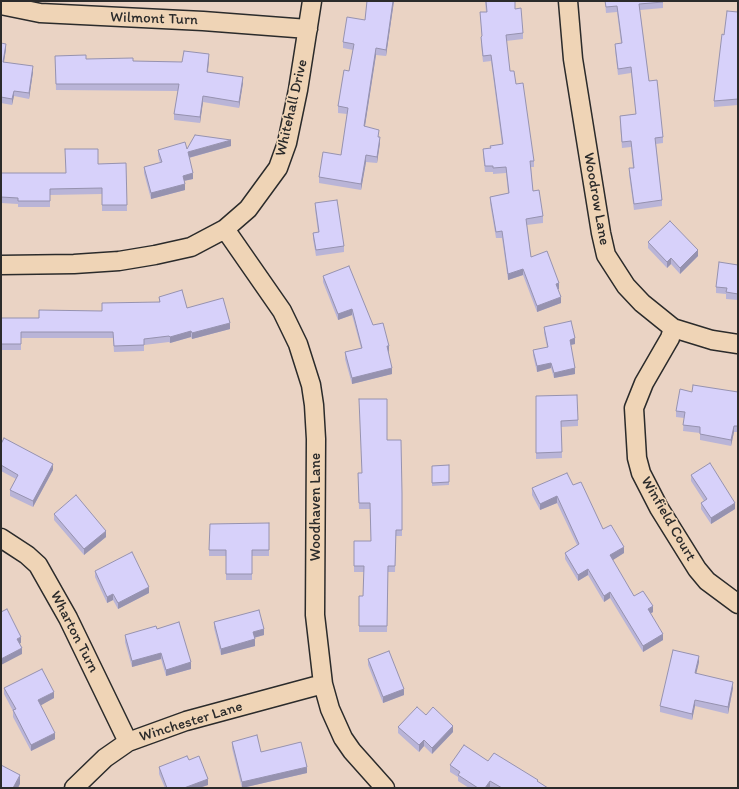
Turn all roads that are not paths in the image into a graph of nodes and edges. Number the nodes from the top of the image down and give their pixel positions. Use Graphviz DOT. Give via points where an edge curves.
graph roads {
  1 [pos="312,1"];
  2 [pos="568,1"];
  3 [pos="1,4"];
  4 [pos="308,29"];
  5 [pos="225,229"];
  6 [pos="1,265"];
  7 [pos="674,328"];
  8 [pos="738,344"];
  9 [pos="1,538"];
  10 [pos="738,604"];
  11 [pos="323,684"];
  12 [pos="128,742"];
  13 [pos="74,788"];
  14 [pos="385,788"];
  1 -- 4 [label="street, Whitehall Drive"];
  2 -- 7 [label="street, Woodrow Lane" via="573,60 606,255 626,286 642,303"];
  3 -- 4 [label="street, Wilmont Turn" via="40,13"];
  4 -- 5 [label="street, Whitehall Drive" via="297,97 287,143 278,168 248,210"];
  5 -- 6 [label="street, Whitehall Drive" via="191,247 119,261"];
  5 -- 11 [label="street, Woodhaven Lane" via="282,311 298,344 311,385 316,439 315,615"];
  7 -- 8 [label="street, Woodrow Lane" via="700,337"];
  7 -- 10 [label="street, Winfield Court" via="644,383 634,408 637,458 641,473 659,508 697,569 707,581"];
  9 -- 12 [label="street, Wharton Turn" via="38,565 68,618"];
  11 -- 12 [label="street, Winchester Lane" via="186,721"];
  11 -- 14 [label="street, Woodhaven Lane" via="330,709 343,738 352,752"];
  12 -- 13 [label="street, Winchester Lane" via="105,758"];
}
